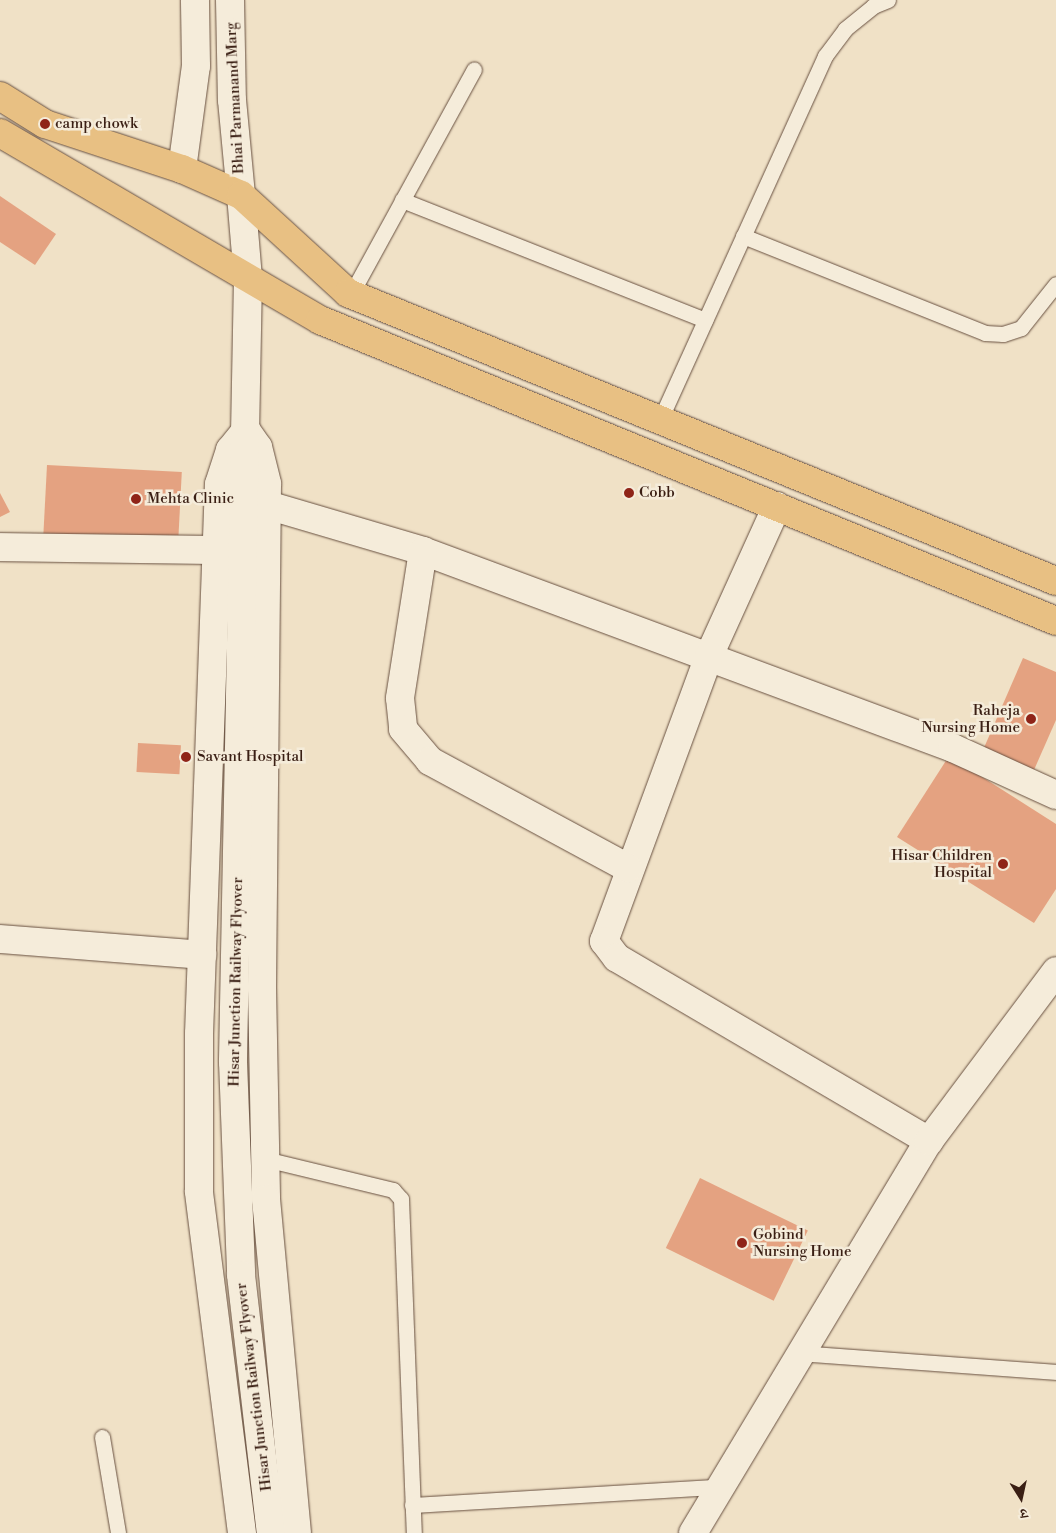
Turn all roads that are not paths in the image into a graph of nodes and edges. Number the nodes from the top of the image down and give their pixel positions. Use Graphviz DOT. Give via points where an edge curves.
graph roads {
  1 [pos="194,0"];
  2 [pos="230,0"];
  3 [pos="888,0"];
  4 [pos="474,69"];
  5 [pos="0,96"];
  6 [pos="0,133"];
  7 [pos="182,169"];
  8 [pos="241,195"];
  9 [pos="402,200"];
  10 [pos="743,236"];
  11 [pos="248,278"];
  12 [pos="1056,284"];
  13 [pos="351,294"];
  14 [pos="705,320"];
  15 [pos="659,422"];
  16 [pos="246,430"];
  17 [pos="267,506"];
  18 [pos="777,506"];
  19 [pos="0,547"];
  20 [pos="217,550"];
  21 [pos="423,551"];
  22 [pos="1056,582"];
  23 [pos="1056,621"];
  24 [pos="709,656"];
  25 [pos="1056,795"];
  26 [pos="628,868"];
  27 [pos="0,939"];
  28 [pos="202,955"];
  29 [pos="1056,970"];
  30 [pos="928,1141"];
  31 [pos="265,1160"];
  32 [pos="799,1354"];
  33 [pos="1056,1372"];
  34 [pos="102,1437"];
  35 [pos="718,1487"];
  36 [pos="412,1505"];
  37 [pos="118,1533"];
  38 [pos="242,1533"];
  39 [pos="271,1533"];
  40 [pos="297,1533"];
  41 [pos="414,1533"];
  42 [pos="693,1533"];
  1 -- 7 [label="street" via="196,66"];
  2 -- 8 [label="street, Bhai Parmanand Marg" via="232,100"];
  3 -- 10 [label="lane" via="873,6 845,29 825,56"];
  4 -- 9 [label="lane"];
  5 -- 7 [label="main road" via="45,124"];
  6 -- 11 [label="main road"];
  7 -- 8 [label="main road"];
  8 -- 11 [label="street, Bhai Parmanand Marg"];
  8 -- 13 [label="main road"];
  9 -- 13 [label="lane"];
  9 -- 14 [label="lane"];
  10 -- 12 [label="lane" via="985,333 1003,334 1020,328"];
  10 -- 14 [label="lane"];
  11 -- 16 [label="street, Hisar Junction Railway Flyover"];
  11 -- 18 [label="main road" via="320,320"];
  13 -- 15 [label="main road"];
  14 -- 15 [label="lane"];
  15 -- 22 [label="main road"];
  16 -- 17 [label="street" via="263,463"];
  16 -- 20 [label="street" via="223,465"];
  16 -- 39 [label="street, Hisar Junction Railway Flyover" via="233,1062 241,1275"];
  17 -- 21 [label="street"];
  17 -- 31 [label="street"];
  18 -- 23 [label="main road"];
  18 -- 24 [label="street"];
  19 -- 20 [label="street"];
  20 -- 28 [label="street"];
  21 -- 24 [label="street"];
  21 -- 26 [label="street" via="400,698 403,729 430,761"];
  24 -- 25 [label="street" via="953,748"];
  24 -- 26 [label="street"];
  26 -- 30 [label="street" via="606,927 608,950"];
  27 -- 28 [label="street"];
  28 -- 38 [label="street" via="199,1191"];
  29 -- 30 [label="street"];
  30 -- 32 [label="street"];
  31 -- 36 [label="lane" via="393,1190 401,1199"];
  31 -- 40 [label="street" via="271,1277"];
  32 -- 33 [label="lane"];
  32 -- 35 [label="street"];
  34 -- 37 [label="lane"];
  35 -- 36 [label="lane"];
  35 -- 42 [label="street"];
  36 -- 41 [label="lane"];
}
